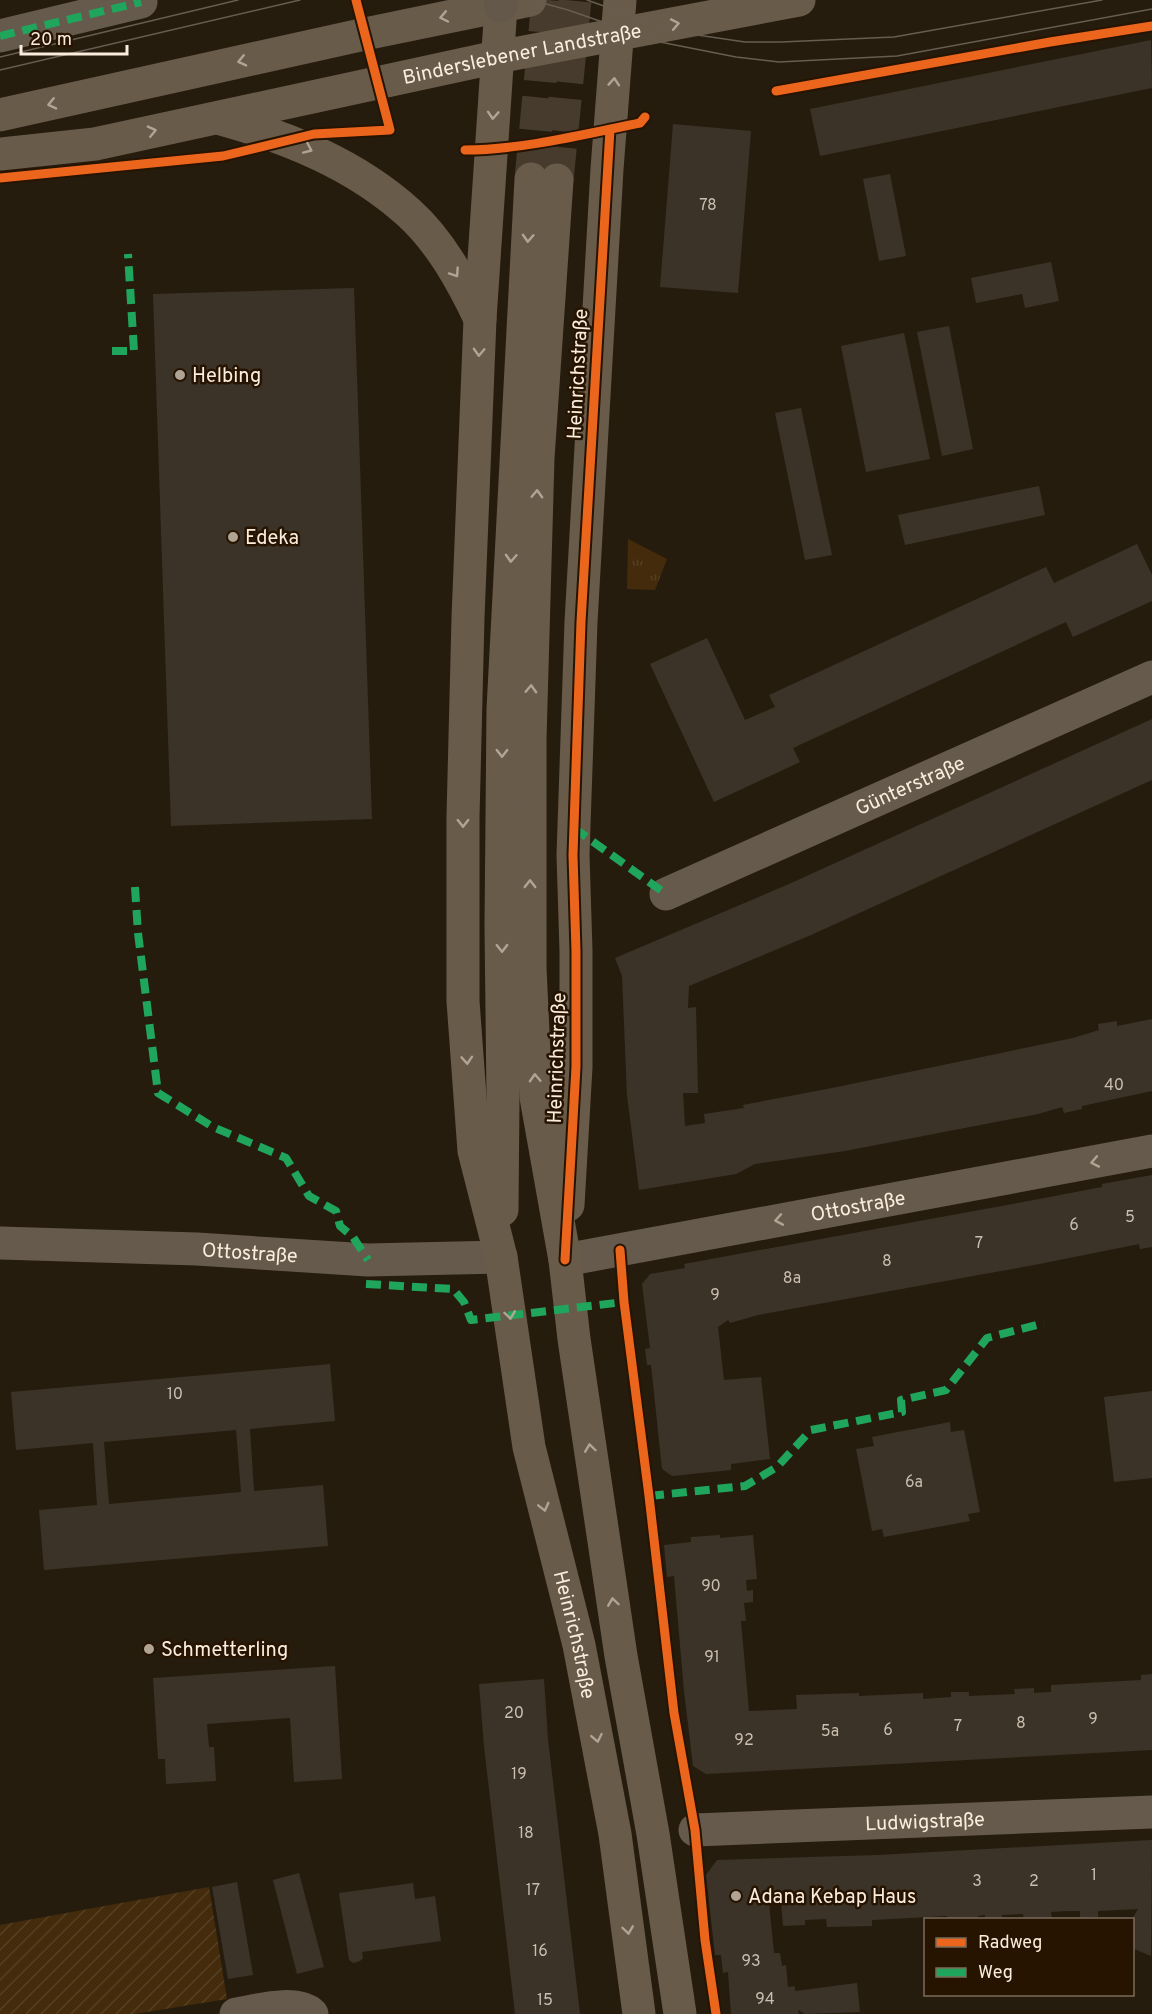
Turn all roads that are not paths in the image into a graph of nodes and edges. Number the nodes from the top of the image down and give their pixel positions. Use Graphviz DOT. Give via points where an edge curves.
graph roads {
  1 [pos="620,0"];
  2 [pos="799,0"];
  3 [pos="141,2"];
  4 [pos="511,2"];
  5 [pos="617,35"];
  6 [pos="0,36"];
  7 [pos="497,57"];
  8 [pos="0,115"];
  9 [pos="213,117"];
  10 [pos="0,154"];
  11 [pos="480,319"];
  12 [pos="1152,677"];
  13 [pos="666,894"];
  14 [pos="1152,1151"];
  15 [pos="0,1243"];
  16 [pos="501,1257"];
  17 [pos="565,1260"];
  18 [pos="1152,1812"];
  19 [pos="695,1830"];
  20 [pos="236,2014"];
  21 [pos="312,2014"];
  22 [pos="639,2014"];
  23 [pos="680,2014"];
  1 -- 5 [label="main road, Heinrichstraße"];
  5 -- 2 [label="main road, Binderslebener Landstraße, one-way"];
  3 -- 6 [label="street"];
  4 -- 7 [label="main road"];
  4 -- 8 [label="main road, one-way"];
  5 -- 7 [label="main road, Binderslebener Landstraße"];
  17 -- 5 [label="main road, Heinrichstraße, one-way" via="576,1067 573,855 581,622"];
  7 -- 9 [label="main road, Binderslebener Landstraße"];
  7 -- 11 [label="main road, one-way"];
  10 -- 9 [label="main road, Binderslebener Landstraße, one-way" via="95,144"];
  9 -- 11 [label="main road, one-way" via="286,139 328,158 383,193 410,214 436,244 465,287"];
  11 -- 16 [label="main road, Heinrichstraße, one-way" via="463,818 463,1001 474,1151"];
  12 -- 13 [label="street, Günterstraße"];
  14 -- 17 [label="street, Ottostraße, one-way"];
  15 -- 16 [label="street, Ottostraße" via="197,1249 368,1260"];
  17 -- 16 [label="main road, Heinrichstraße, one-way" via="536,1097 530,968 530,739 544,179 503,709"];
  16 -- 22 [label="main road, Heinrichstraße, one-way" via="529,1447 579,1645 615,1834"];
  23 -- 17 [label="main road, Heinrichstraße, one-way" via="621,1656"];
  18 -- 19 [label="street, Ludwigstraße"];
  20 -- 21 [label="street" via="278,2007 307,2009"];
}
